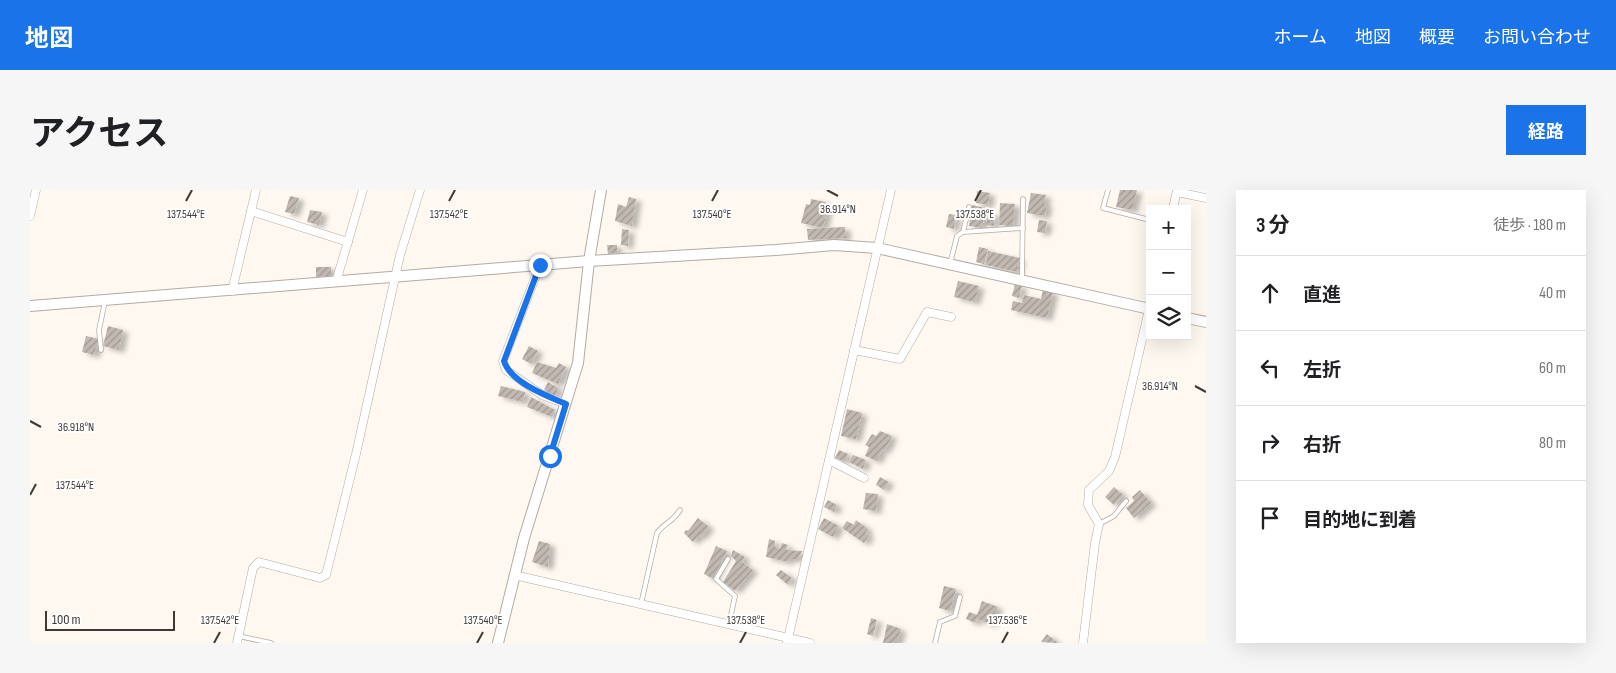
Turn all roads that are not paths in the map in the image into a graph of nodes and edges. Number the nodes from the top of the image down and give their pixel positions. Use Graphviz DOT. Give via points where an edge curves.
graph roads {
  1 [pos="36,190"];
  2 [pos="256,190"];
  3 [pos="363,190"];
  4 [pos="420,190"];
  5 [pos="601,190"];
  6 [pos="891,190"];
  7 [pos="1108,190"];
  8 [pos="1177,191"];
  9 [pos="1206,198"];
  10 [pos="1023,199"];
  11 [pos="1174,205"];
  12 [pos="969,207"];
  13 [pos="251,211"];
  14 [pos="30,216"];
  15 [pos="1146,219"];
  16 [pos="1023,228"];
  17 [pos="963,232"];
  18 [pos="348,242"];
  19 [pos="877,248"];
  20 [pos="589,261"];
  21 [pos="950,264"];
  22 [pos="540,265"];
  23 [pos="396,276"];
  24 [pos="1022,280"];
  25 [pos="336,282"];
  26 [pos="232,291"];
  27 [pos="105,300"];
  28 [pos="30,306"];
  29 [pos="1146,307"];
  30 [pos="951,318"];
  31 [pos="1191,319"];
  32 [pos="1146,321"];
  33 [pos="1206,322"];
  34 [pos="102,350"];
  35 [pos="854,350"];
  36 [pos="566,404"];
  37 [pos="829,460"];
  38 [pos="864,478"];
  39 [pos="1126,501"];
  40 [pos="680,510"];
  41 [pos="1099,524"];
  42 [pos="728,559"];
  43 [pos="514,575"];
  44 [pos="960,597"];
  45 [pos="641,604"];
  46 [pos="729,624"];
  47 [pos="237,640"];
  48 [pos="787,640"];
  49 [pos="271,643"];
  50 [pos="498,643"];
  51 [pos="810,643"];
  52 [pos="935,643"];
  53 [pos="1083,643"];
  1 -- 14 [label="street"];
  2 -- 13 [label="street"];
  3 -- 18 [label="street"];
  4 -- 23 [label="street"];
  5 -- 20 [label="street"];
  6 -- 19 [label="street"];
  7 -- 15 [label="lane" via="1103,208"];
  8 -- 9 [label="street"];
  8 -- 11 [label="street"];
  10 -- 16 [label="lane"];
  12 -- 17 [label="lane"];
  13 -- 18 [label="street"];
  13 -- 26 [label="street"];
  16 -- 17 [label="lane"];
  16 -- 24 [label="lane"];
  17 -- 21 [label="lane" via="957,236"];
  18 -- 25 [label="street"];
  19 -- 20 [label="street" via="834,244"];
  19 -- 21 [label="street"];
  19 -- 35 [label="street"];
  20 -- 22 [label="street"];
  20 -- 36 [label="street" via="578,363"];
  21 -- 24 [label="street"];
  22 -- 23 [label="street"];
  22 -- 36 [label="street" via="504,361 506,370 542,395"];
  23 -- 25 [label="street"];
  23 -- 47 [label="street" via="326,575 320,578 259,562 253,568"];
  24 -- 29 [label="street"];
  25 -- 26 [label="street"];
  26 -- 27 [label="street"];
  27 -- 28 [label="street"];
  27 -- 34 [label="lane" via="99,330"];
  30 -- 35 [label="street" via="927,312 900,359"];
  31 -- 33 [label="street"];
  32 -- 41 [label="street" via="1115,456 1109,470 1089,490 1088,505"];
  35 -- 37 [label="street"];
  36 -- 43 [label="street"];
  37 -- 38 [label="street"];
  37 -- 48 [label="street"];
  39 -- 41 [label="lane" via="1114,516"];
  40 -- 45 [label="lane" via="674,520 657,533"];
  41 -- 53 [label="street"];
  42 -- 46 [label="lane" via="716,579 735,596"];
  43 -- 45 [label="street"];
  43 -- 50 [label="street"];
  44 -- 52 [label="lane" via="955,616 940,622"];
  45 -- 46 [label="street"];
  46 -- 48 [label="street"];
  47 -- 49 [label="lane"];
  48 -- 51 [label="street"];
}
